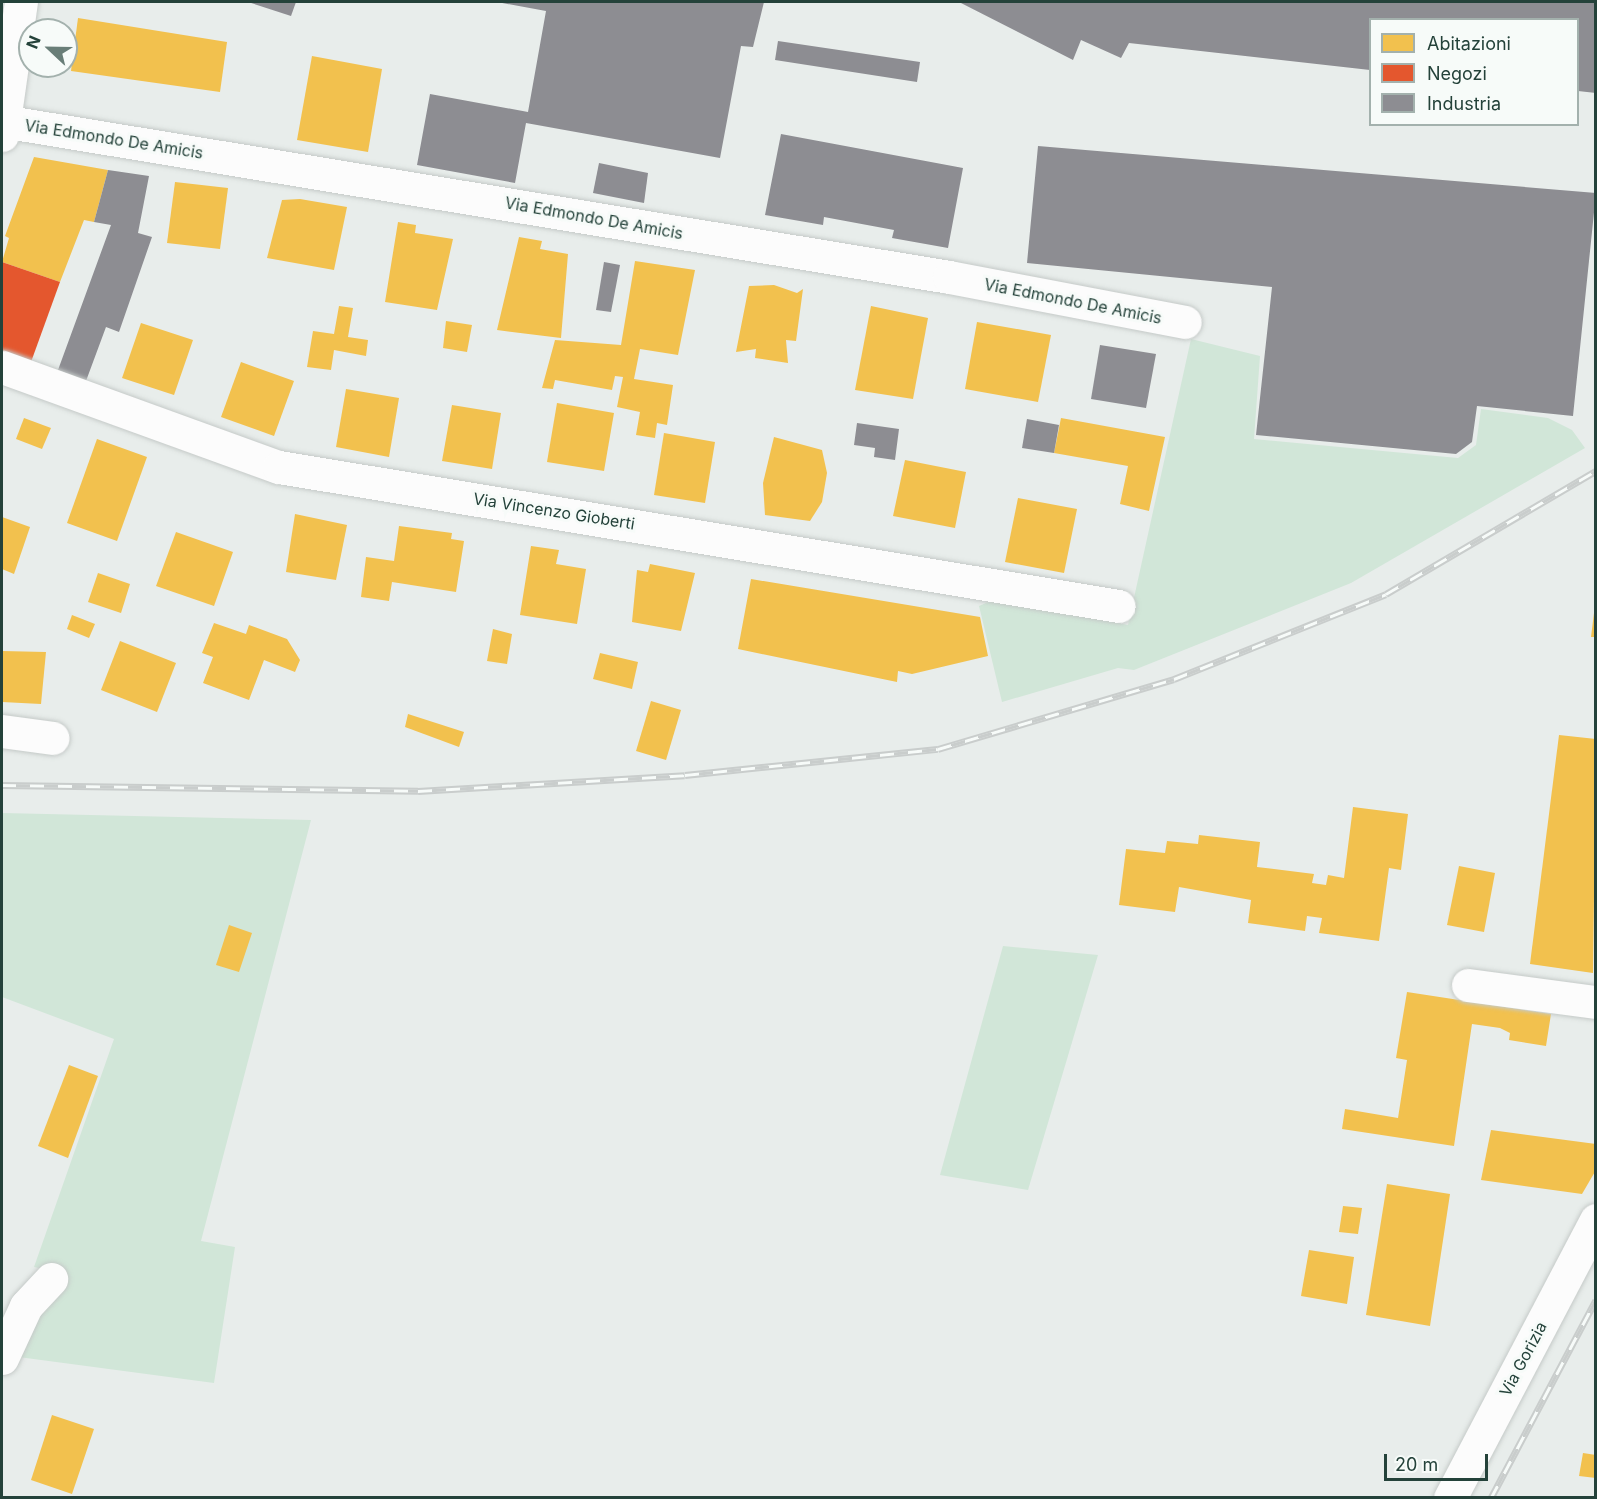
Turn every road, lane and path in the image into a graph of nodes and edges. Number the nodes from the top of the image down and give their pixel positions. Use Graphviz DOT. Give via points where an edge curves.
graph roads {
  1 [pos="21,2"];
  2 [pos="3,126"];
  3 [pos="1185,322"];
  4 [pos="2,367"];
  5 [pos="1119,606"];
  6 [pos="2,731"];
  7 [pos="53,738"];
  8 [pos="1468,985"];
  9 [pos="1596,1002"];
  10 [pos="1596,1220"];
  11 [pos="51,1279"];
  12 [pos="2,1358"];
  13 [pos="1450,1497"];
  1 -- 2 [label="street"];
  2 -- 3 [label="street, Via Edmondo De Amicis" via="949,278"];
  4 -- 5 [label="street, Via Vincenzo Gioberti" via="279,467"];
  6 -- 7 [label="street"];
  8 -- 9 [label="street"];
  10 -- 13 [label="street, Via Gorizia"];
  11 -- 12 [label="street" via="26,1306"];
}
